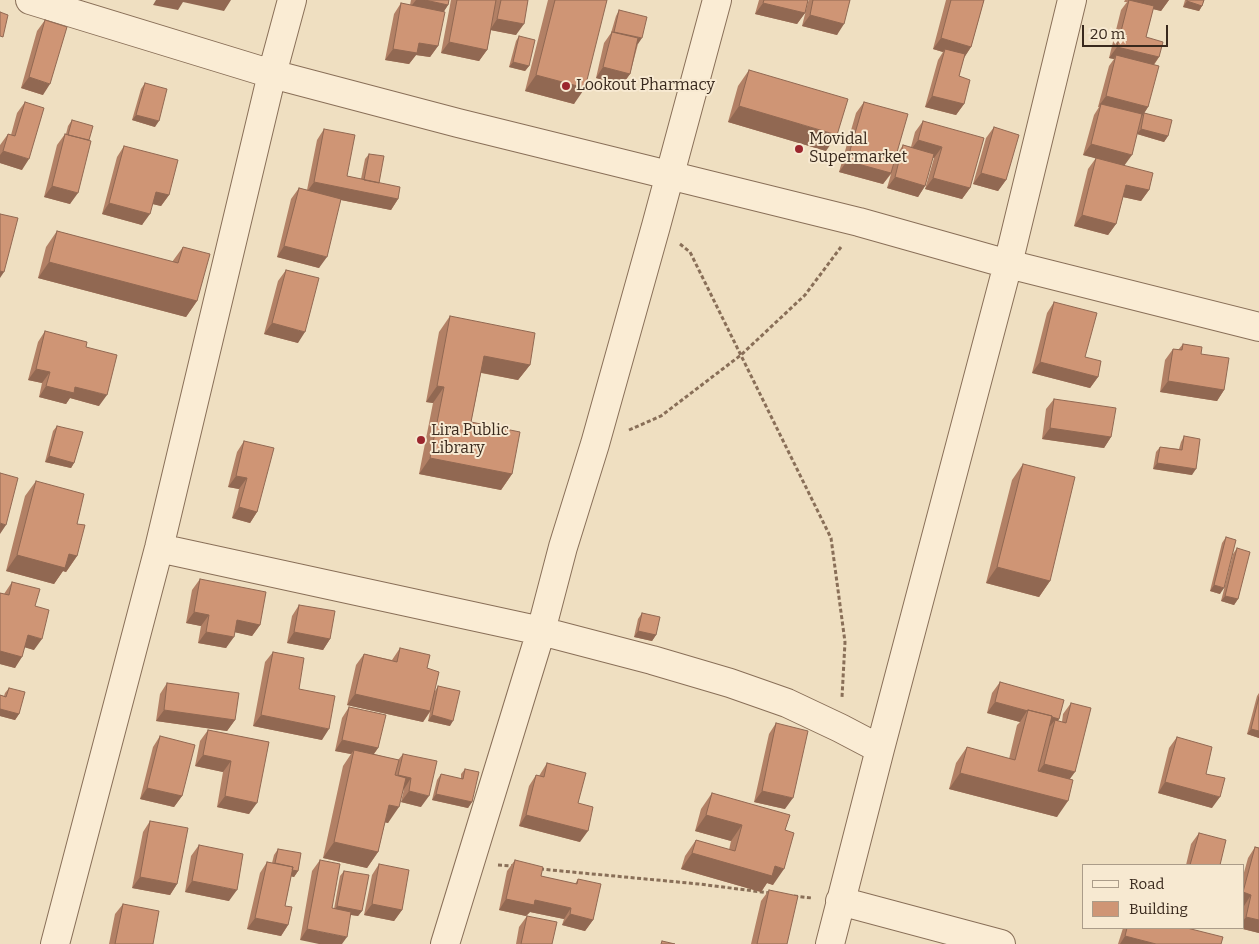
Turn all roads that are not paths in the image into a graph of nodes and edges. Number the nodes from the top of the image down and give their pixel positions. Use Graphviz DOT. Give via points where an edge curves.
graph roads {
  1 [pos="30,0"];
  2 [pos="292,0"];
  3 [pos="717,0"];
  4 [pos="1072,0"];
  5 [pos="272,74"];
  6 [pos="669,176"];
  7 [pos="1008,264"];
  8 [pos="1259,327"];
  9 [pos="159,548"];
  10 [pos="541,631"];
  11 [pos="880,749"];
  12 [pos="840,901"];
  13 [pos="56,944"];
  14 [pos="445,944"];
  15 [pos="830,944"];
  16 [pos="1001,944"];
  1 -- 5 [label="street"];
  2 -- 5 [label="street"];
  3 -- 6 [label="street"];
  4 -- 7 [label="street"];
  5 -- 6 [label="street"];
  5 -- 9 [label="street"];
  6 -- 7 [label="street" via="860,222"];
  6 -- 10 [label="street"];
  7 -- 8 [label="street"];
  7 -- 11 [label="street"];
  9 -- 10 [label="street"];
  9 -- 13 [label="street"];
  10 -- 11 [label="street" via="730,682 787,703"];
  10 -- 14 [label="street"];
  11 -- 12 [label="street"];
  12 -- 15 [label="street"];
  12 -- 16 [label="street"];
}
